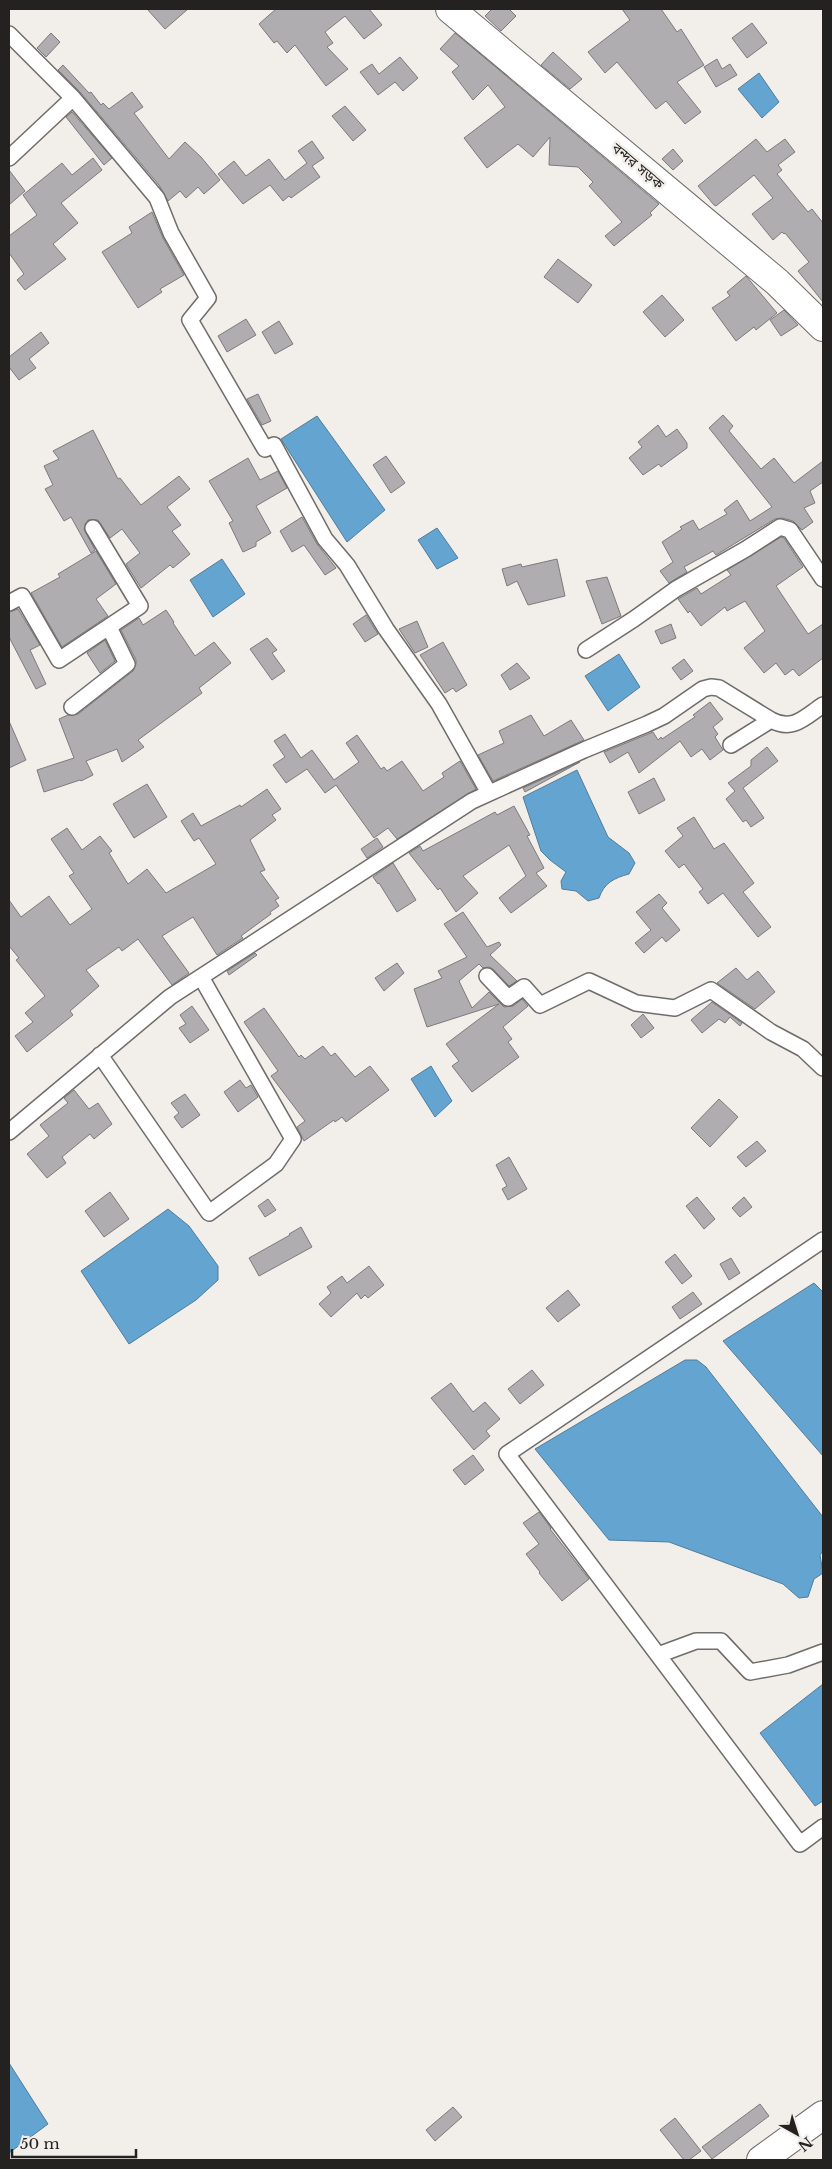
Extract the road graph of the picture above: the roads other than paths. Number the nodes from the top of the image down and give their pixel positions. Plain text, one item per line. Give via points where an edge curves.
1 (450, 9) edge
2 (9, 34) edge
3 (72, 98) junction
4 (9, 158) edge
5 (823, 327) edge
6 (93, 528) dead end
7 (823, 579) edge
8 (9, 603) edge
9 (109, 627) junction
10 (586, 650) dead end
11 (823, 705) edge
12 (72, 707) dead end
13 (771, 720) junction
14 (731, 745) dead end
15 (489, 793) junction
16 (488, 976) dead end
17 (201, 977) junction
18 (100, 1055) junction
19 (823, 1068) edge
20 (9, 1132) edge
21 (823, 1240) edge
22 (823, 1652) edge
23 (658, 1655) junction
24 (823, 1827) edge
25 (823, 2115) edge
26 (762, 2160) edge

1 - 5 highway, বন্দর সড়ক via 777,282
2 - 3 street
3 - 4 street
3 - 15 street via 157,198 171,233 208,298 190,320 265,449 274,445 325,539 347,565 386,629 439,704
6 - 9 street via 140,606
7 - 10 street via 790,530 780,527 676,588
8 - 9 street via 22,596 59,660
9 - 12 street via 127,664
11 - 13 street via 794,724 780,725
13 - 14 street
13 - 15 street via 719,688 711,687 664,716
15 - 17 street
16 - 19 street via 508,998 524,987 540,1005 589,981 636,1003 675,1008 711,990 803,1050
17 - 18 street via 170,997
17 - 18 street via 293,1139 276,1164 209,1213
18 - 20 street
21 - 23 street via 507,1454
22 - 23 street via 788,1665 750,1672 720,1641 696,1641
23 - 24 street via 800,1844
25 - 26 highway

